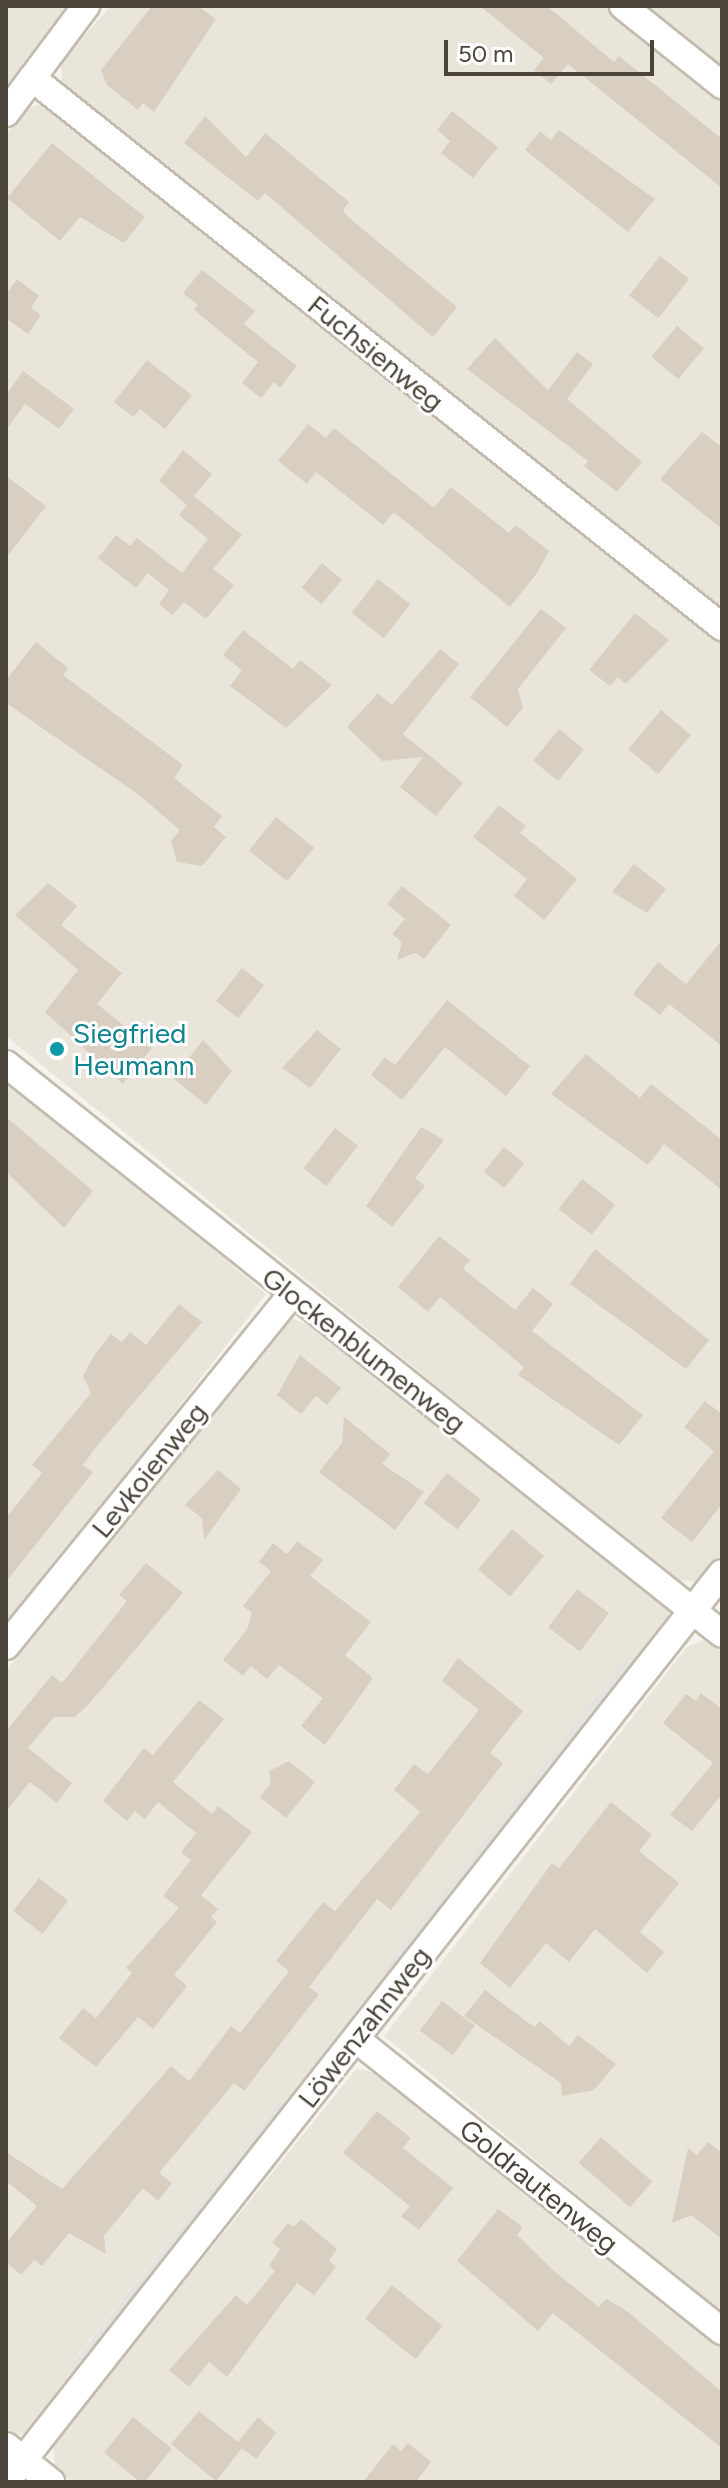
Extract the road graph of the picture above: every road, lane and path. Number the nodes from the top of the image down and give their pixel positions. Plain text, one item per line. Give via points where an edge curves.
1 (86, 6) edge
2 (623, 6) edge
3 (32, 78) junction
4 (722, 85) edge
5 (6, 113) edge
6 (722, 627) edge
7 (6, 1064) edge
8 (292, 1294) junction
9 (722, 1573) edge
10 (693, 1611) junction
11 (722, 1634) edge
12 (6, 1646) edge
13 (356, 2039) junction
14 (722, 2331) edge
15 (15, 2454) edge
16 (6, 2482) edge
17 (51, 2482) edge

1 - 3 street
2 - 4 street
3 - 5 street
3 - 6 street, Fuchsienweg
7 - 8 street, Glockenblumenweg
8 - 10 street, Glockenblumenweg
8 - 12 street, Levkoienweg
9 - 10 street, Löwenzahnweg
10 - 11 street, Glockenblumenweg
10 - 13 street, Löwenzahnweg
13 - 14 street, Goldrautenweg
13 - 15 street, Löwenzahnweg
15 - 16 street, Löwenzahnweg
15 - 17 street

